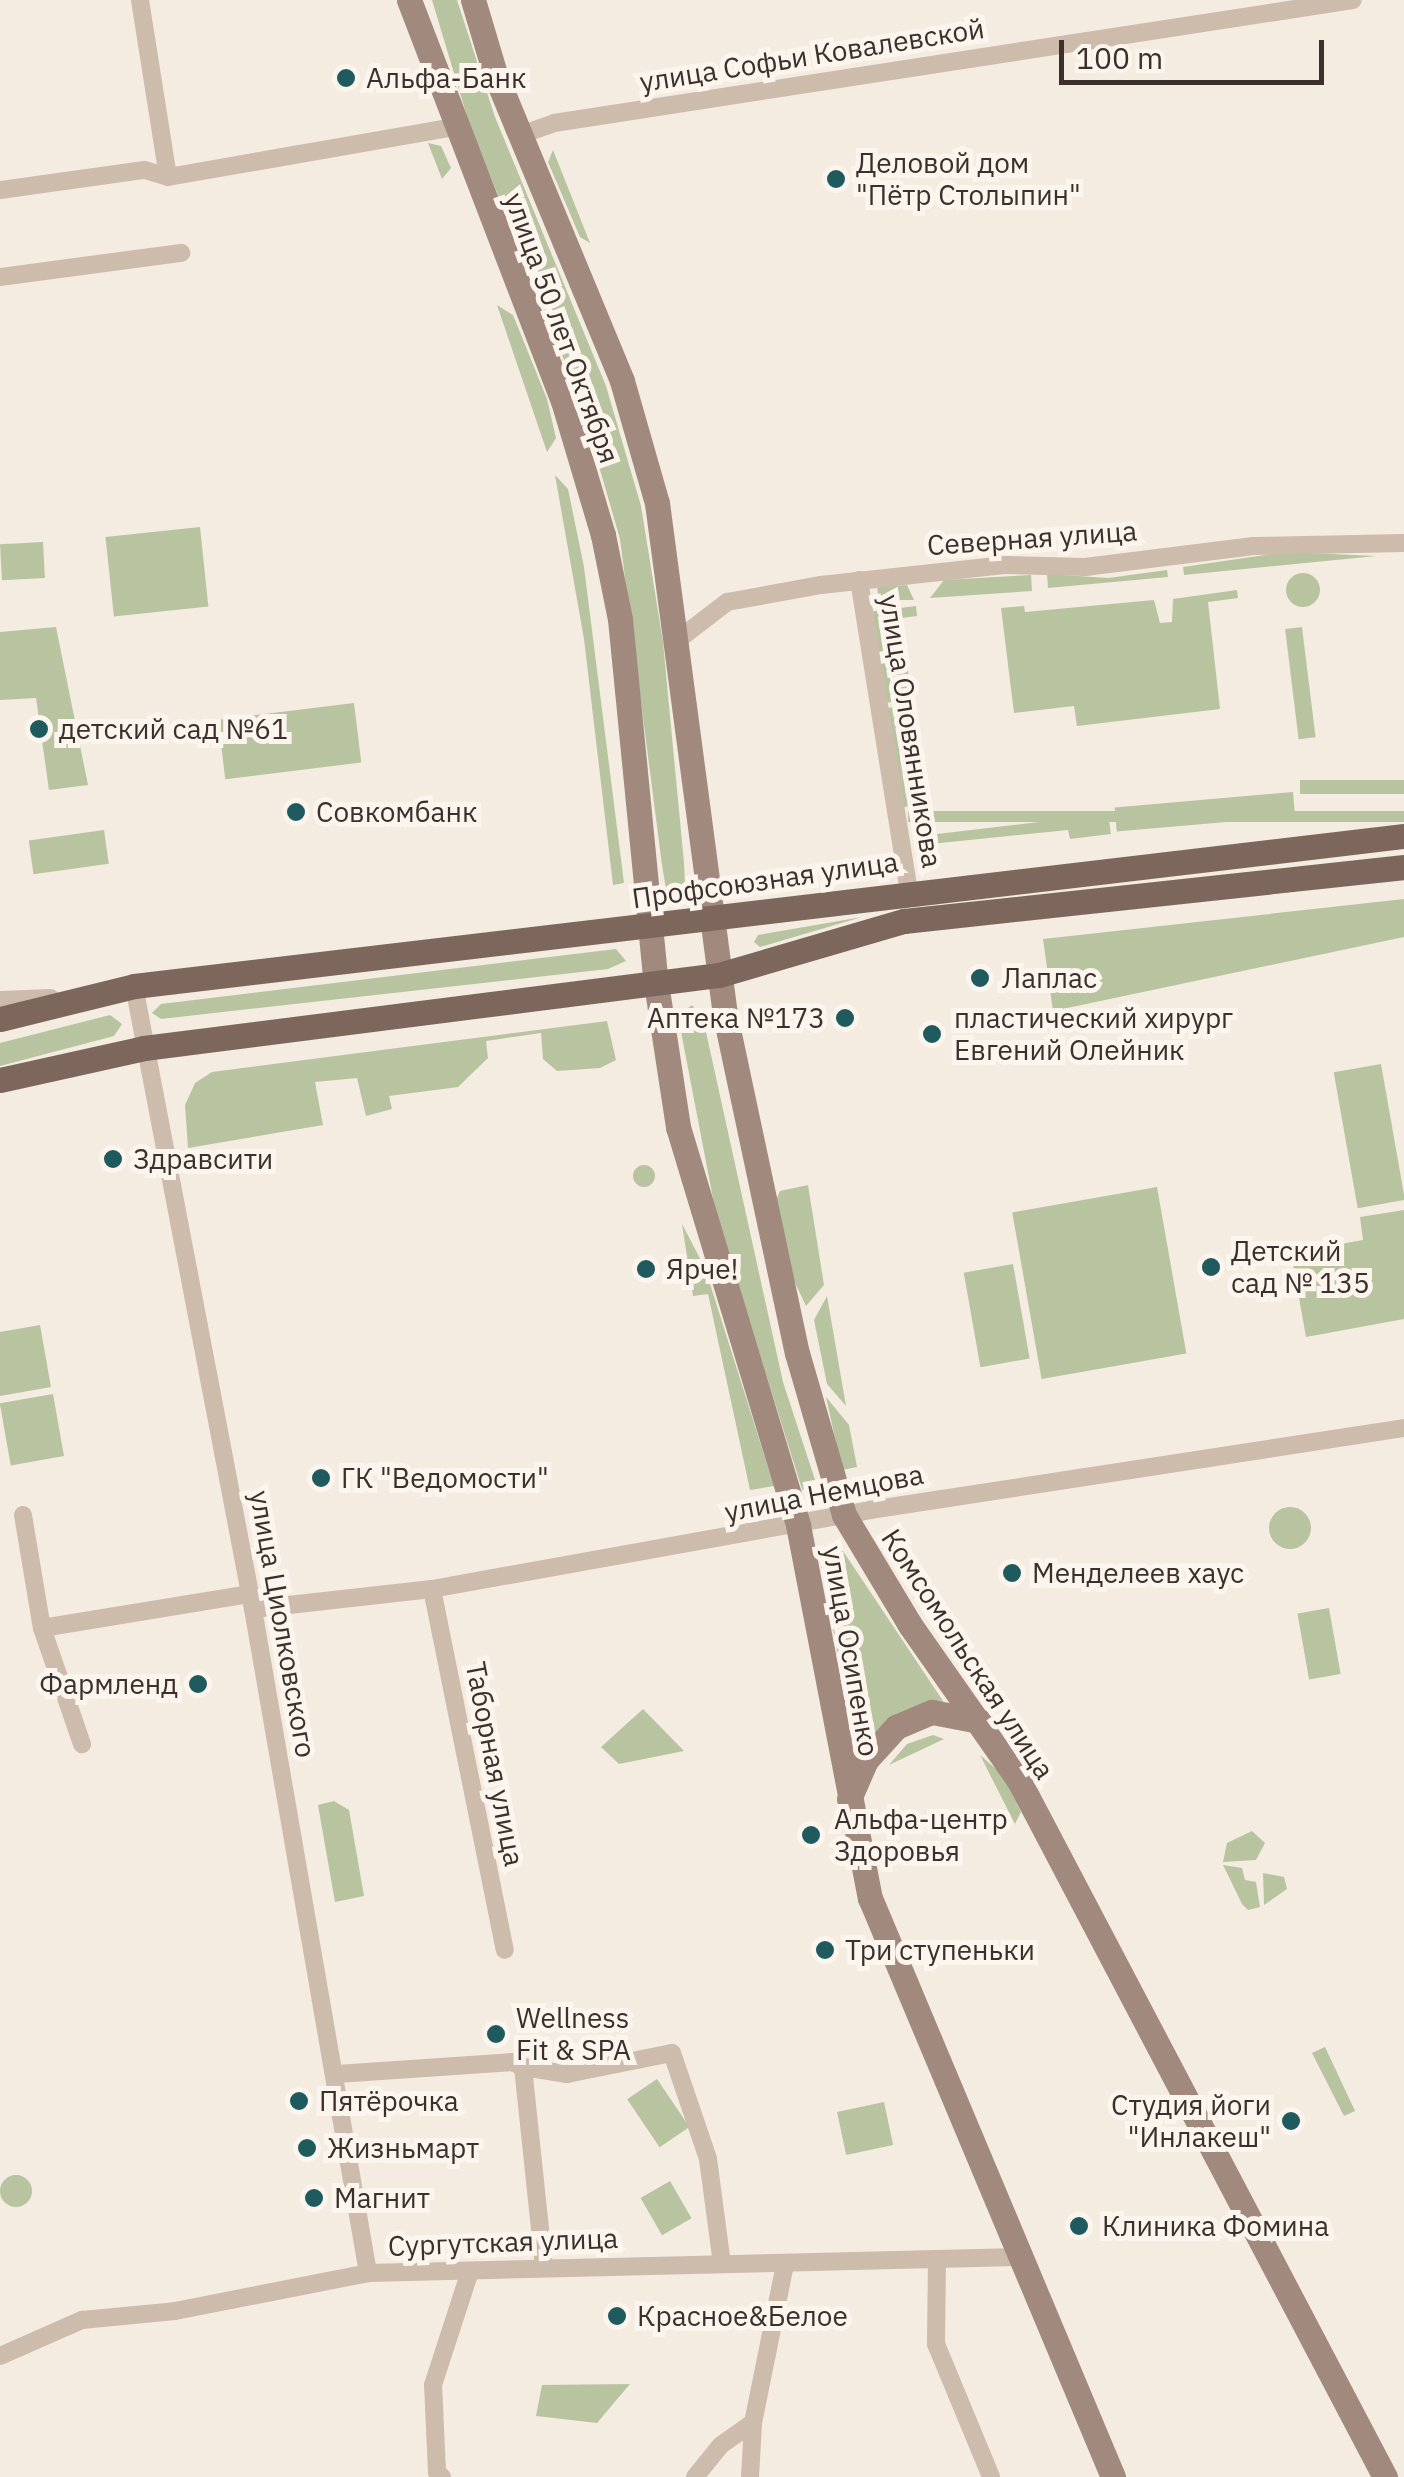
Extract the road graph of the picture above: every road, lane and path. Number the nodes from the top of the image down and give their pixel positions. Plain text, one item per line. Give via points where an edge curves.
1 (140, 0) edge
2 (409, 0) edge
3 (473, 0) edge
4 (1353, 0) edge
5 (454, 126) junction
6 (520, 135) junction
7 (168, 177) junction
8 (0, 190) edge
9 (182, 253) dead end
10 (0, 277) edge
11 (1404, 543) edge
12 (859, 580) junction
13 (679, 639) junction
14 (1404, 836) edge
15 (1404, 867) edge
16 (908, 891) junction
17 (710, 918) junction
18 (651, 926) junction
19 (718, 975) junction
20 (656, 983) junction
21 (134, 986) junction
22 (64, 1000) junction
23 (0, 1002) edge
24 (0, 1019) edge
25 (144, 1048) junction
26 (0, 1080) edge
27 (1404, 1428) edge
28 (22, 1515) dead end
29 (844, 1515) junction
30 (798, 1525) junction
31 (432, 1589) junction
32 (252, 1601) junction
33 (42, 1628) junction
34 (979, 1721) junction
35 (82, 1744) dead end
36 (848, 1801) junction
37 (505, 1950) dead end
38 (523, 2067) junction
39 (336, 2074) junction
40 (1020, 2256) junction
41 (938, 2260) junction
42 (722, 2264) junction
43 (785, 2265) junction
44 (544, 2268) junction
45 (470, 2271) junction
46 (368, 2274) junction
47 (0, 2356) edge
48 (753, 2423) junction
49 (442, 2477) edge
50 (695, 2477) edge
51 (750, 2477) edge
52 (990, 2477) edge
53 (1113, 2477) edge
54 (1385, 2477) edge

1 - 7 street
2 - 5 main road, улица 50 лет Октября
3 - 6 main road, улица 50 лет Октября
4 - 6 street, улица Софьи Ковалевской via 554,123
5 - 7 street
5 - 18 main road, улица 50 лет Октября via 563,401 603,534 620,619
6 - 13 main road, улица 50 лет Октября via 622,382 657,503
7 - 8 street via 144,170
9 - 10 street
11 - 12 street, Северная улица via 1254,546 1084,566 1006,565
12 - 13 street, Северная улица via 727,602
12 - 16 street, улица Оловянникова
13 - 17 main road, улица 50 лет Октября
14 - 16 main road, Профсоюзная улица
15 - 19 main road via 904,921
16 - 17 main road, Профсоюзная улица
17 - 18 main road, Профсоюзная улица
17 - 19 main road, улица 50 лет Октября
18 - 20 main road, улица 50 лет Октября
18 - 21 main road, Профсоюзная улица
19 - 20 main road
19 - 29 main road, Комсомольская улица via 797,1353
20 - 25 main road
20 - 30 main road, улица Осипенко via 678,1127
21 - 22 main road, Профсоюзная улица
21 - 25 street, улица Циолковского
22 - 23 street
22 - 24 main road, Профсоюзная улица
25 - 26 main road
25 - 32 street, улица Циолковского
27 - 29 street, улица Немцова
28 - 33 street
29 - 30 street, улица Немцова
29 - 34 main road, Комсомольская улица via 874,1572
30 - 31 street, улица Немцова
30 - 36 main road, улица Осипенко
31 - 32 street, улица Немцова
31 - 37 street, Таборная улица
32 - 33 street, улица Немцова
32 - 39 street, улица Циолковского
33 - 35 street
34 - 36 main road via 932,1712 896,1727 866,1760
34 - 54 main road, Комсомольская улица via 1018,1779
36 - 40 main road, улица Осипенко via 870,1898
38 - 39 street via 512,2062
38 - 42 street via 567,2074 672,2053 708,2159
38 - 44 street
39 - 46 street, улица Циолковского
40 - 41 street, Сургутская улица
40 - 53 main road, улица Осипенко
41 - 43 street, Сургутская улица
41 - 52 street via 936,2344
42 - 43 street, Сургутская улица
42 - 44 street, Сургутская улица
43 - 48 street
44 - 45 street, Сургутская улица
45 - 46 street, Сургутская улица
45 - 49 street via 432,2385 436,2472
46 - 47 street, Сургутская улица via 174,2311 82,2320
48 - 50 street via 721,2445
48 - 51 street

